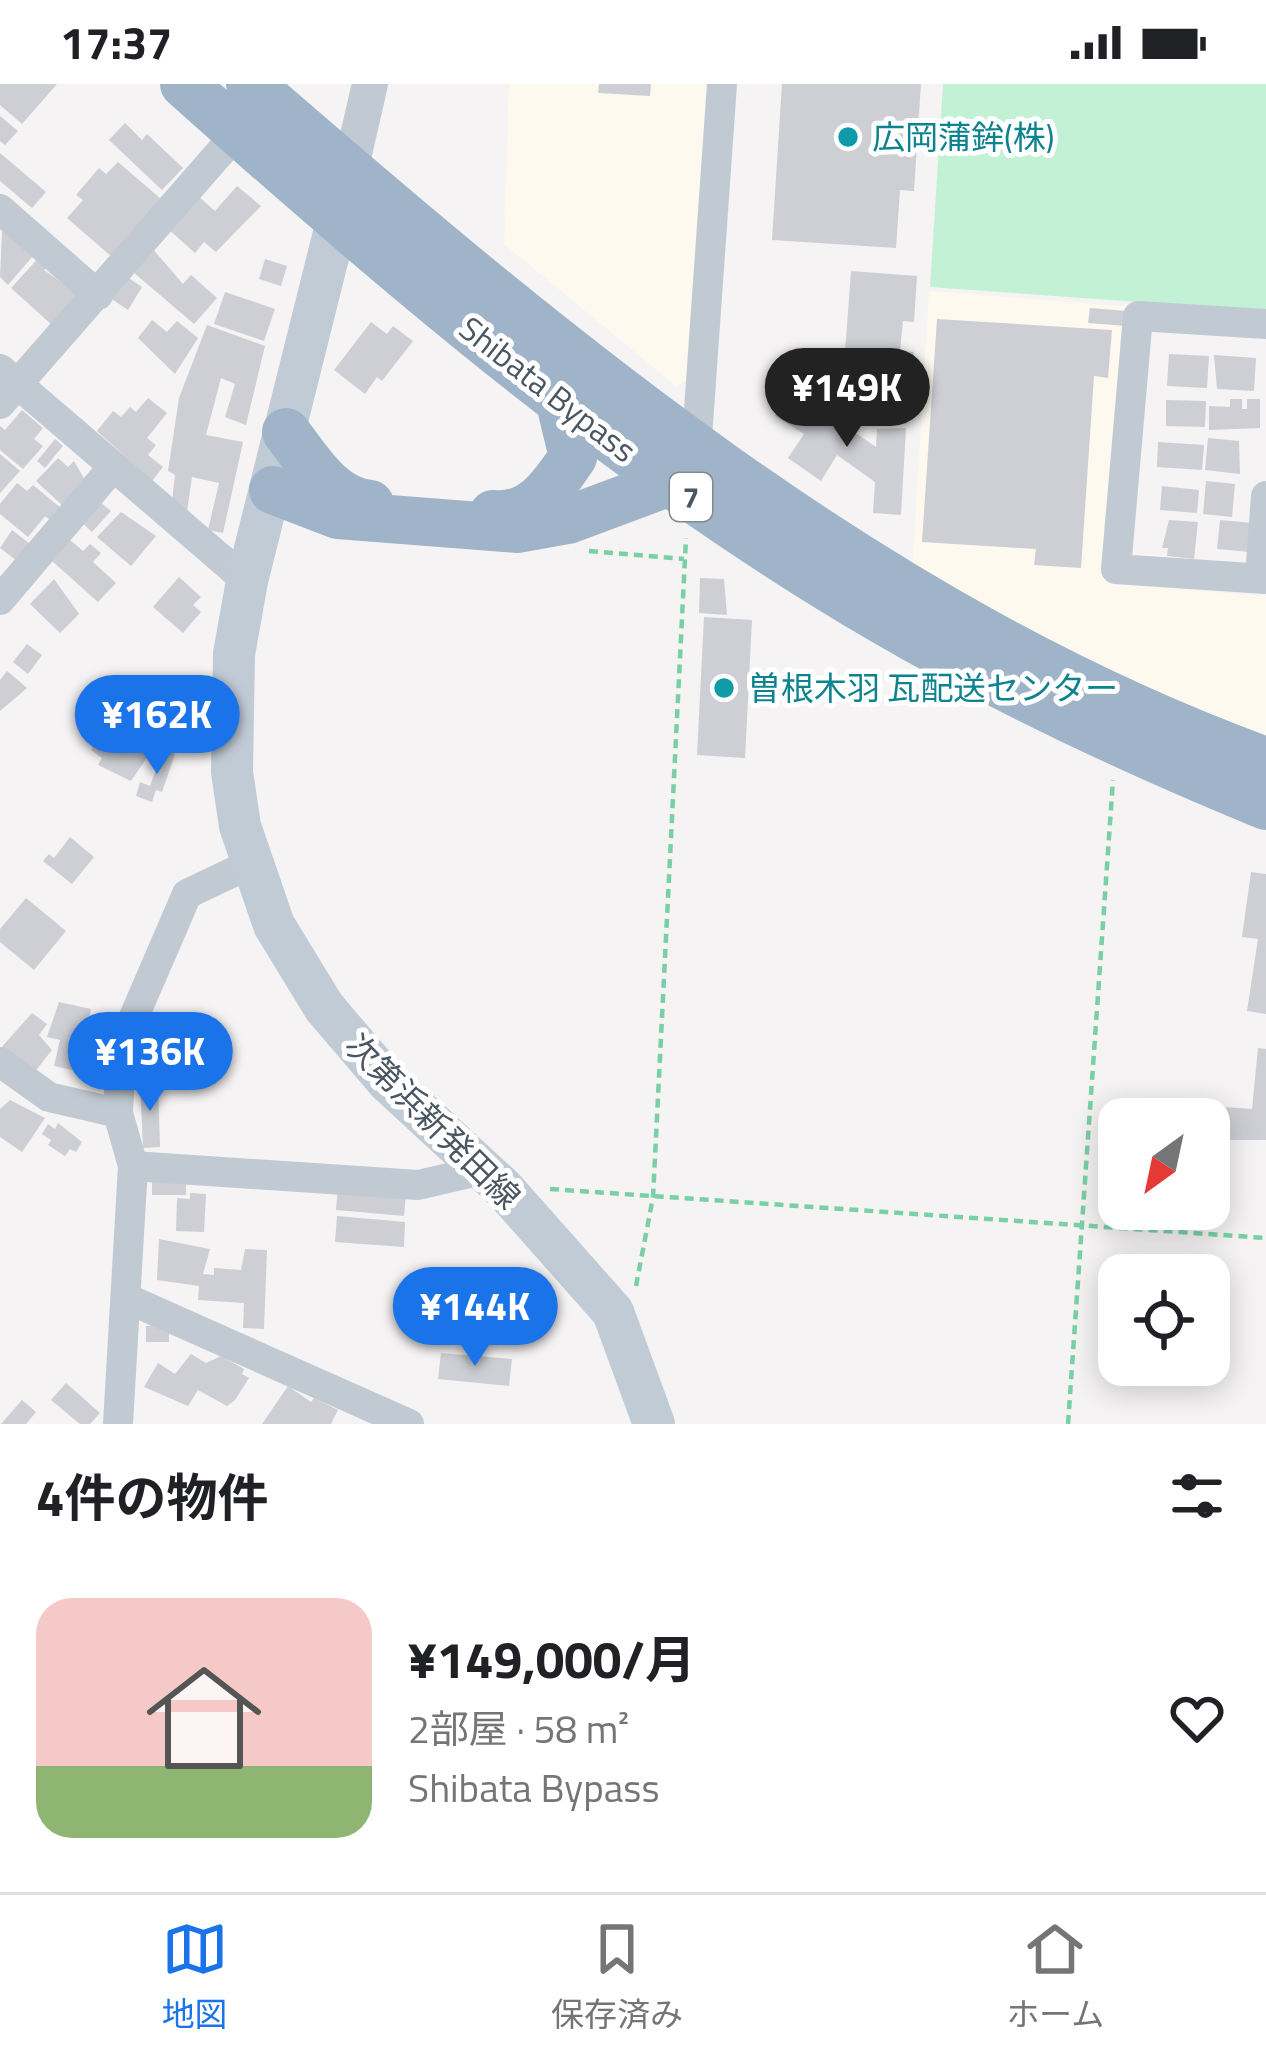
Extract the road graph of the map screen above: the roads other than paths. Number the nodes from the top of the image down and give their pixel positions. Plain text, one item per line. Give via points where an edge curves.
1 (184, 84) edge
2 (250, 84) edge
3 (370, 84) edge
4 (722, 84) edge
5 (238, 132) junction
6 (350, 171) junction
7 (0, 209) edge
8 (336, 221) junction
9 (98, 295) junction
10 (1266, 324) edge
11 (6, 386) edge
12 (560, 403) junction
13 (286, 432) junction
14 (113, 467) junction
15 (685, 476) junction
16 (273, 490) junction
17 (1266, 496) edge
18 (1263, 578) edge
19 (247, 580) junction
20 (0, 600) edge
21 (1266, 761) edge
22 (1266, 806) edge
23 (250, 864) junction
24 (0, 1061) edge
25 (118, 1113) junction
26 (133, 1166) junction
27 (493, 1179) junction
28 (128, 1299) junction
29 (118, 1424) edge
30 (409, 1424) edge
31 (654, 1424) edge

1 - 5 highway, Shibata Bypass / 7
2 - 6 highway, Shibata Bypass / 7
3 - 6 street
4 - 15 street
5 - 8 highway, Shibata Bypass / 7
5 - 9 street
6 - 8 main road, 次第浜新発田線
6 - 15 highway, Shibata Bypass / 7
7 - 9 street
8 - 12 highway, Shibata Bypass / 7
8 - 13 main road, 次第浜新発田線
9 - 11 street
10 - 18 street via 1138,316 1115,569
11 - 14 street
12 - 13 highway via 573,457 544,499 506,515 353,502 326,484
12 - 15 highway, Shibata Bypass / 7
13 - 16 main road, 次第浜新発田線
14 - 19 street
14 - 20 street
15 - 16 highway via 568,520 518,529 338,515
15 - 21 highway, Shibata Bypass / 7 via 1165,725
15 - 22 highway, Shibata Bypass / 7 via 881,620 1116,744
16 - 19 main road, 次第浜新発田線
17 - 18 street
19 - 23 main road, 次第浜新発田線 via 231,707 232,772
23 - 25 street via 187,894 121,1047
23 - 27 main road, 次第浜新発田線 via 297,967 353,1045
24 - 25 street via 49,1097
25 - 26 street
26 - 27 street via 418,1185
26 - 28 street
27 - 31 main road, 次第浜新発田線 via 613,1312
28 - 29 street
28 - 30 street

